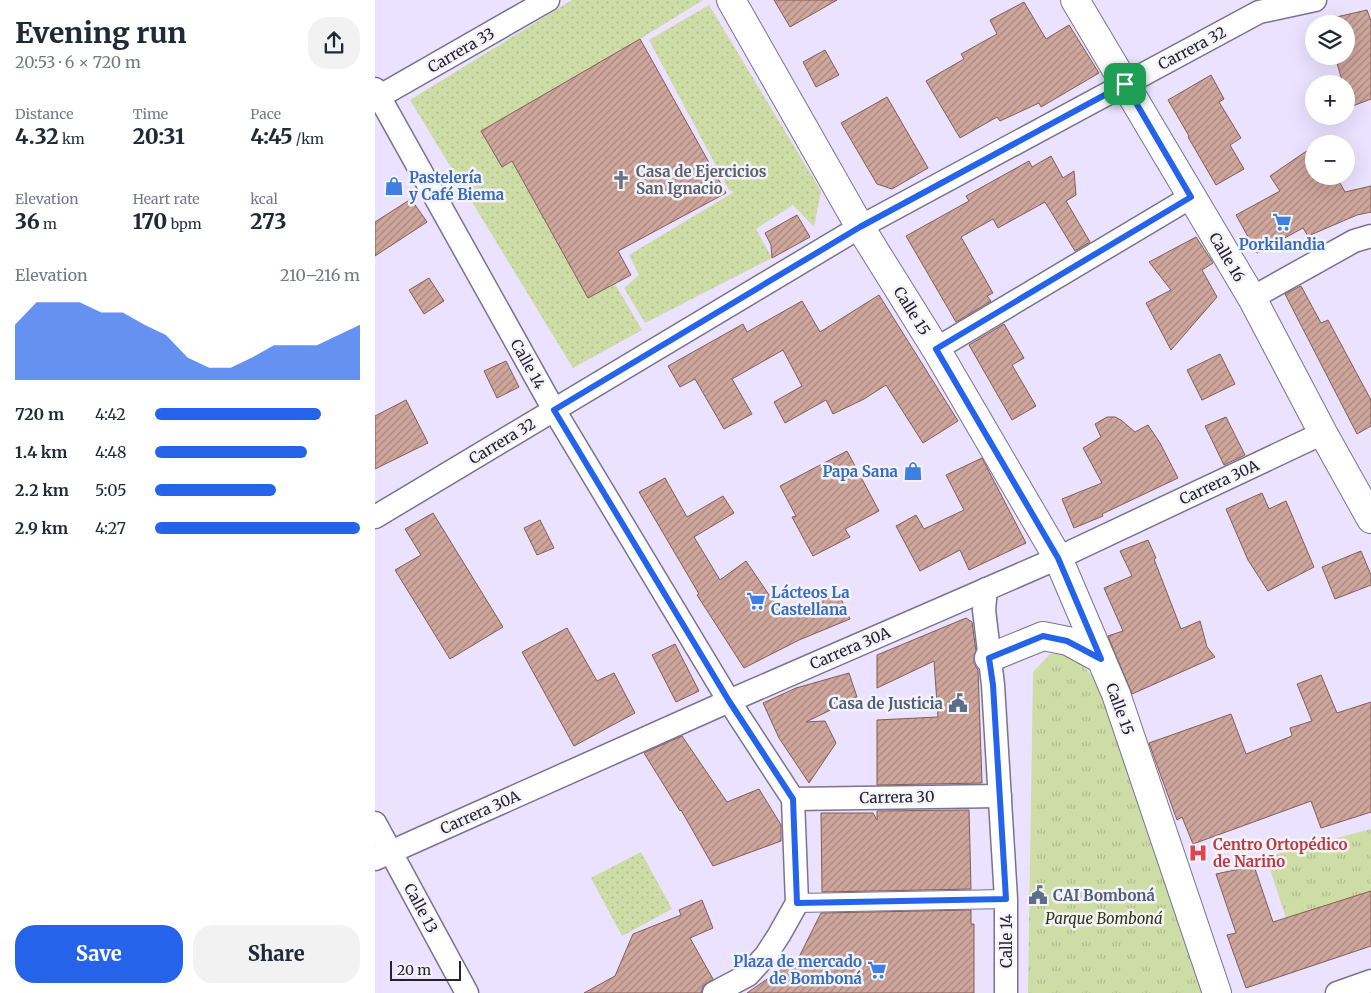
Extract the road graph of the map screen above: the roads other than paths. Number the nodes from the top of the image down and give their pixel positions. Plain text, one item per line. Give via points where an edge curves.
1 (547, 0) edge
2 (731, 0) edge
3 (1075, 0) edge
4 (1315, 0) edge
5 (1125, 84) junction
6 (377, 95) edge
7 (1191, 197) junction
8 (860, 227) junction
9 (1371, 236) edge
10 (1252, 298) junction
11 (936, 349) junction
12 (554, 410) junction
13 (1323, 433) junction
14 (375, 517) edge
15 (1371, 519) edge
16 (1058, 558) junction
17 (986, 589) junction
18 (989, 658) junction
19 (1101, 659) junction
20 (729, 701) junction
21 (1000, 796) junction
22 (793, 799) junction
23 (375, 823) edge
24 (383, 856) edge
25 (1006, 899) junction
26 (797, 903) junction
27 (1371, 981) edge
28 (467, 993) edge
29 (714, 993) edge
30 (1007, 993) edge
31 (1217, 993) edge
32 (1337, 993) edge

1 - 6 street, Carrera 33
2 - 8 street, Calle 15
3 - 5 street, Calle 16
4 - 5 street, Carrera 32 via 1259,12
5 - 7 street, Calle 16
5 - 8 street, Carrera 32
6 - 12 street, Calle 14
7 - 10 street, Calle 16
7 - 11 street
8 - 11 street, Calle 15
8 - 12 street, Carrera 32
9 - 10 street via 1354,241
10 - 13 street, Calle 16
11 - 16 street, Calle 15
12 - 14 street, Carrera 32
12 - 20 street, Calle 14
13 - 15 street, Calle 16
13 - 16 street, Carrera 30A
16 - 17 street, Carrera 30A
16 - 19 street, Calle 15
17 - 18 street, Calle 14 via 984,610
17 - 20 street, Carrera 30A
18 - 19 street via 1043,636 1067,641
18 - 21 street, Calle 14
19 - 31 street, Calle 15
20 - 22 street, Calle 14
20 - 24 street, Carrera 30A
21 - 22 street, Carrera 30
21 - 25 street, Calle 14
22 - 26 street
23 - 24 street, Calle 13
24 - 28 street, Calle 13
25 - 26 street
25 - 30 street, Calle 14
26 - 29 street via 766,955 747,975
27 - 32 street

